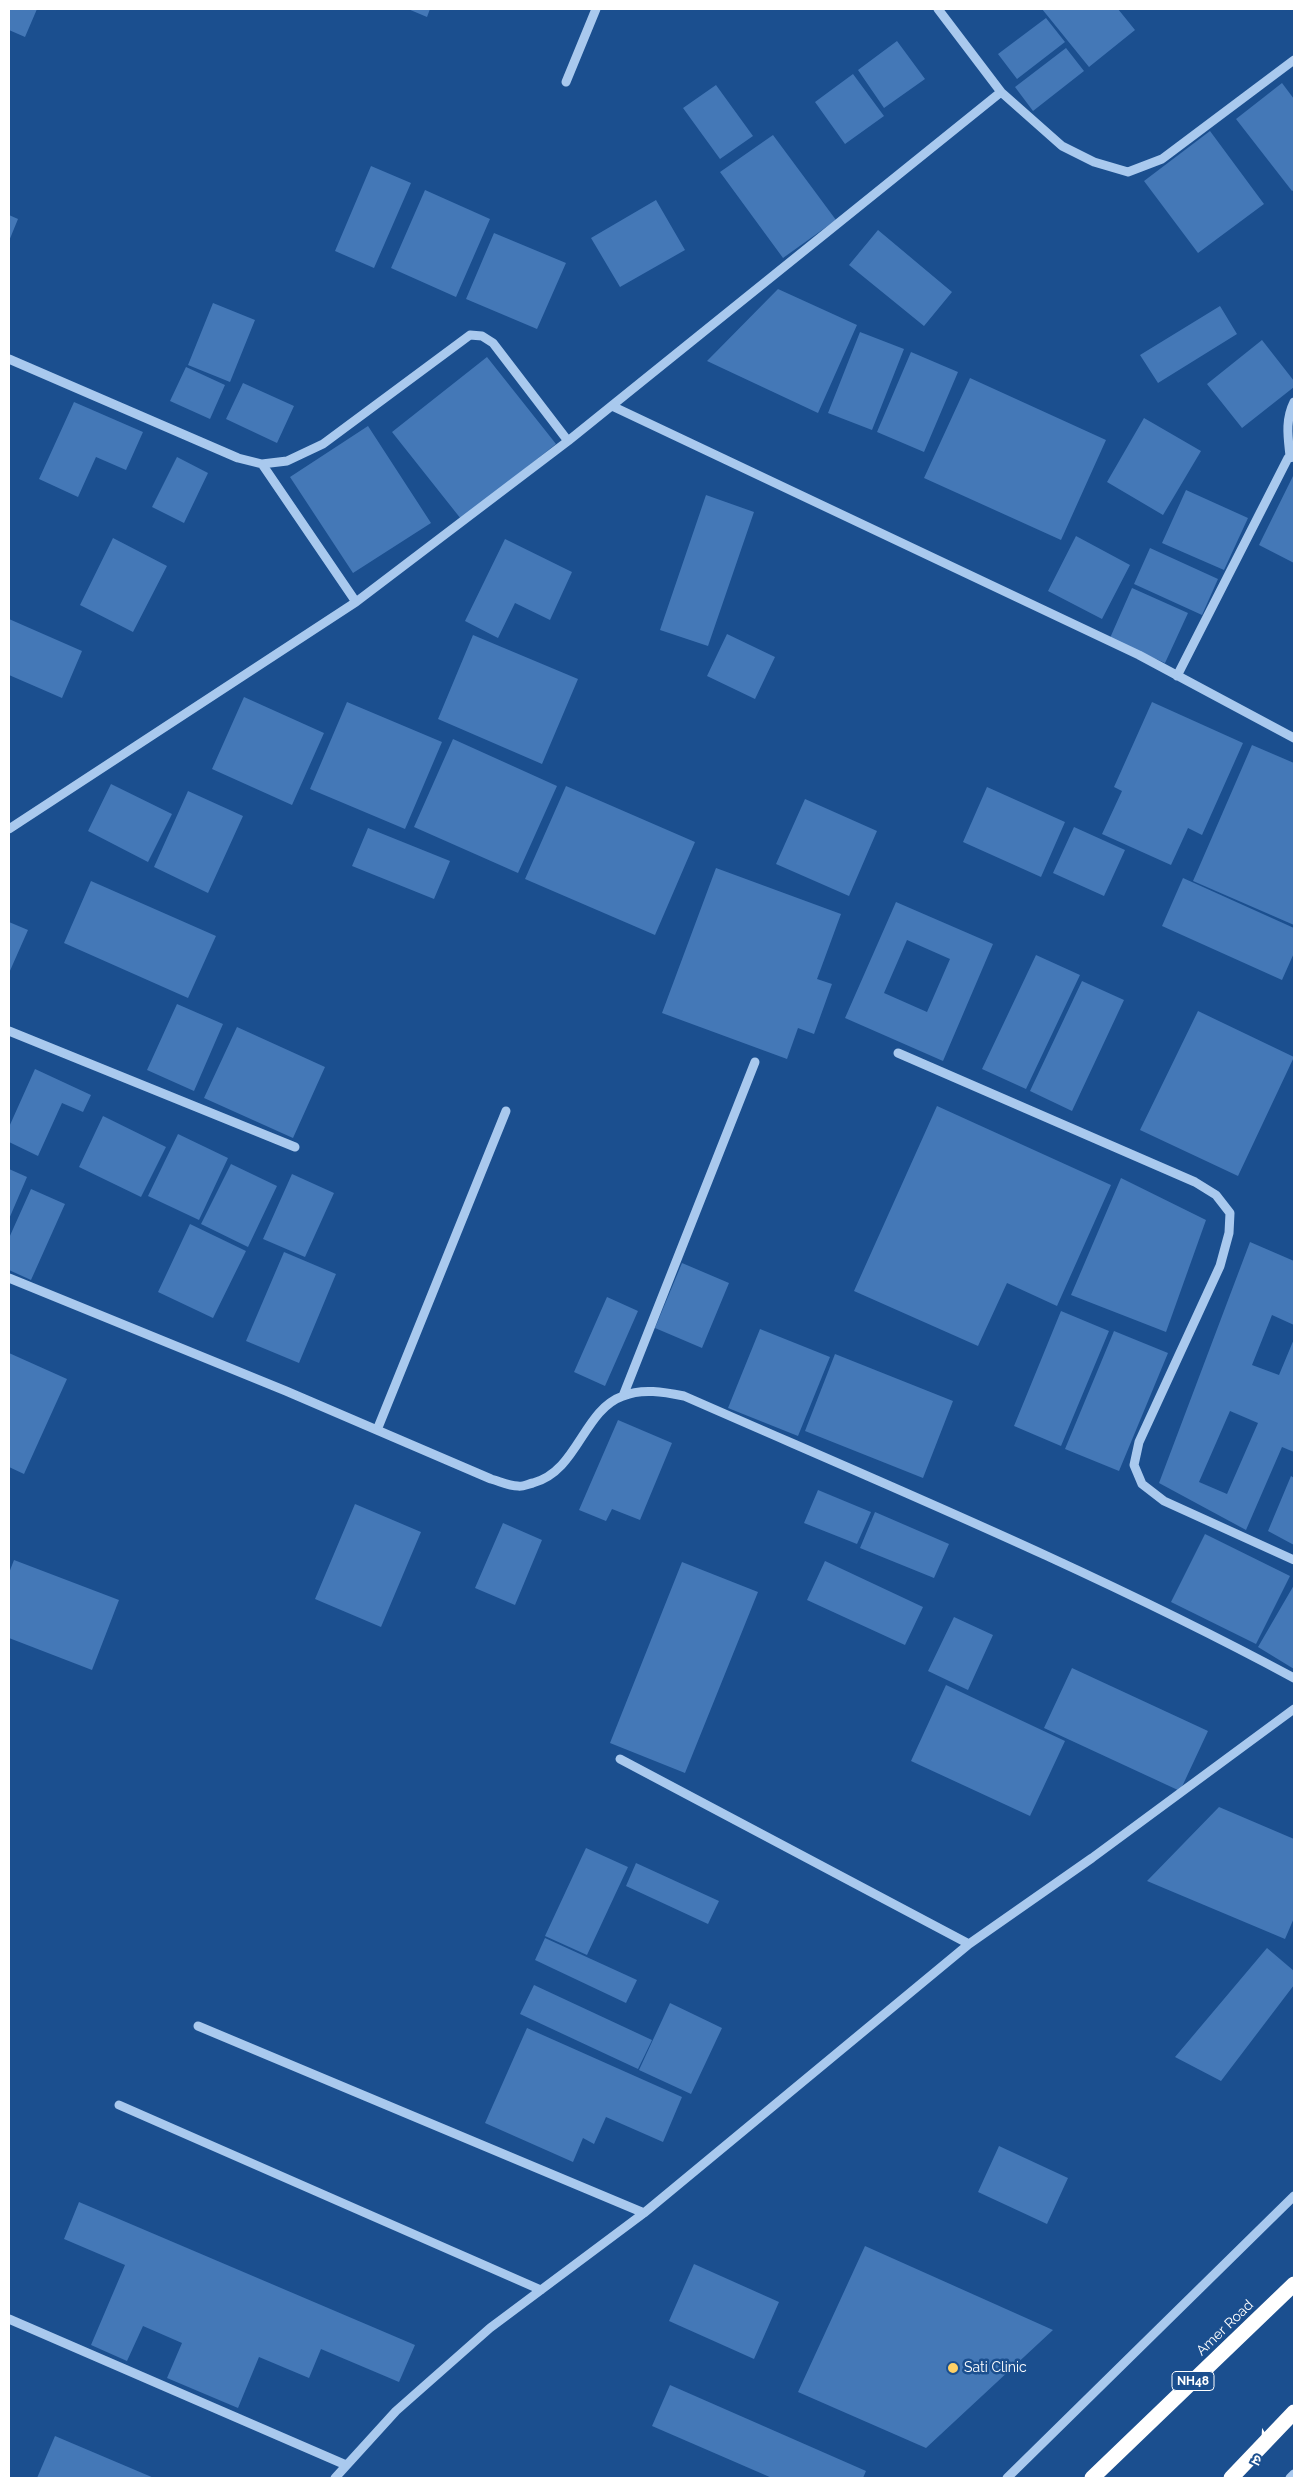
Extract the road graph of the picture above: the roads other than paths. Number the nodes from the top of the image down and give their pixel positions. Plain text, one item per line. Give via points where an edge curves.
1 (596, 9) edge
2 (938, 9) edge
3 (1294, 60) edge
4 (566, 82) dead end
5 (1001, 92) junction
6 (9, 359) edge
7 (1294, 402) edge
8 (612, 406) junction
9 (568, 441) junction
10 (1292, 457) edge
11 (262, 464) junction
12 (356, 602) junction
13 (1177, 676) junction
14 (1294, 738) edge
15 (9, 829) edge
16 (9, 1031) edge
17 (898, 1053) dead end
18 (754, 1062) dead end
19 (506, 1111) dead end
20 (295, 1147) dead end
21 (9, 1278) edge
22 (623, 1396) junction
23 (377, 1430) junction
24 (1294, 1560) edge
25 (1294, 1678) edge
26 (1294, 1709) edge
27 (620, 1759) dead end
28 (969, 1944) junction
29 (198, 2026) dead end
30 (119, 2105) dead end
31 (1294, 2196) edge
32 (644, 2213) junction
33 (1294, 2284) edge
34 (541, 2290) junction
35 (9, 2319) edge
36 (1294, 2412) edge
37 (346, 2465) junction
38 (1294, 2474) edge
39 (335, 2478) edge
40 (1007, 2478) edge
41 (1092, 2478) edge
42 (1230, 2478) edge
43 (1290, 2478) edge

1 - 4 street
2 - 5 street
3 - 5 street via 1162,159 1128,172 1094,162 1062,146
5 - 8 street
6 - 11 street via 238,458
7 - 10 street via 1288,414 1287,432
8 - 9 street
8 - 13 street via 965,571
9 - 11 street via 493,343 482,336 470,335 323,444 287,461
9 - 12 street
10 - 13 street
11 - 12 street
12 - 15 street
13 - 14 street
16 - 20 street
17 - 24 street via 1195,1182 1216,1195 1230,1213 1229,1233 1220,1266 1139,1442 1134,1465 1142,1484 1164,1501
18 - 22 street
19 - 23 street
21 - 23 street
22 - 23 street via 607,1406 569,1458 538,1481 518,1486 491,1479
22 - 25 street via 658,1391 684,1396 978,1524 1199,1627
26 - 28 street
27 - 28 street
28 - 32 street
29 - 32 street
30 - 34 street
31 - 40 street
32 - 34 street
33 - 41 highway, Amer Road / NH48
34 - 37 street via 490,2328 431,2379
35 - 37 street
36 - 42 highway
37 - 39 street
38 - 43 street

